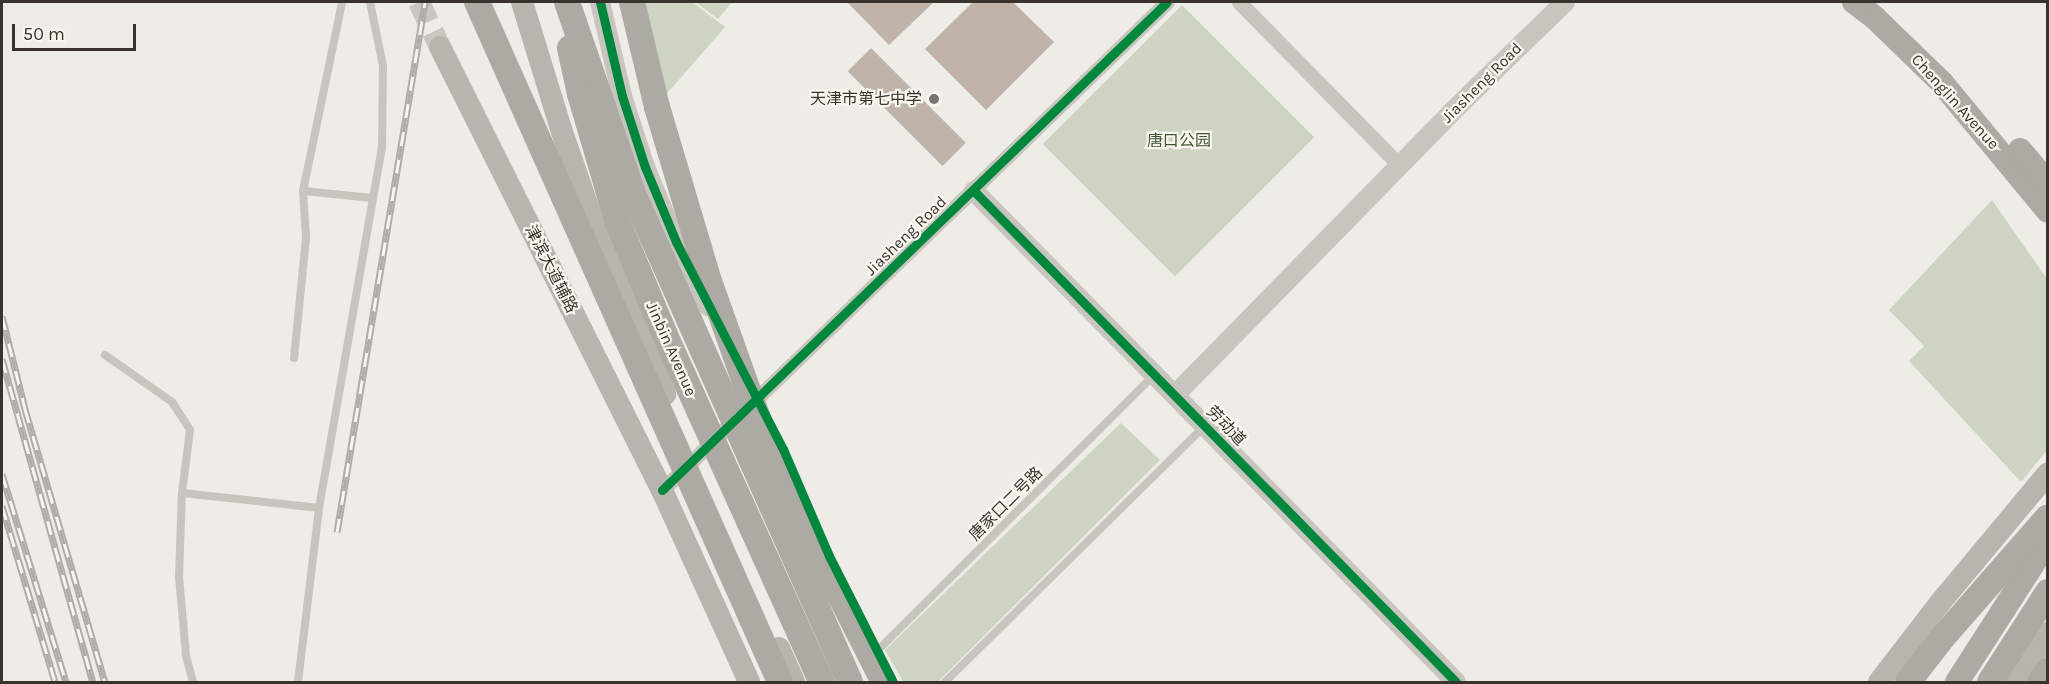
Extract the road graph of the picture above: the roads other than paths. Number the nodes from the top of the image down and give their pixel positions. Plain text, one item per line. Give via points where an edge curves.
1 (342, 2) edge
2 (370, 2) edge
3 (459, 2) edge
4 (477, 2) edge
5 (522, 2) edge
6 (561, 2) edge
7 (567, 2) edge
8 (600, 2) edge
9 (632, 2) edge
10 (1167, 2) edge
11 (1239, 2) edge
12 (1565, 2) edge
13 (1854, 2) edge
14 (1866, 2) edge
15 (440, 47) tunnel mouth
16 (1400, 166) junction
17 (2048, 183) edge
18 (303, 191) junction
19 (974, 191) junction
20 (373, 198) junction
21 (2048, 211) edge
22 (584, 223) junction
23 (105, 355) dead end
24 (294, 358) dead end
25 (1154, 375) junction
26 (1175, 395) junction
27 (757, 400) junction
28 (1205, 426) junction
29 (693, 461) junction
30 (2048, 473) edge
31 (662, 490) junction
32 (182, 493) junction
33 (319, 508) junction
34 (2048, 517) edge
35 (2048, 541) edge
36 (2048, 592) edge
37 (2048, 633) edge
38 (877, 651) junction
39 (2048, 671) edge
40 (193, 682) edge
41 (298, 682) edge
42 (749, 682) edge
43 (780, 682) edge
44 (794, 682) edge
45 (822, 682) edge
46 (850, 682) edge
47 (884, 682) edge
48 (893, 682) edge
49 (945, 682) edge
50 (1456, 682) edge
51 (1879, 682) edge
52 (1908, 682) edge
53 (1957, 682) edge
54 (1990, 682) edge
55 (2017, 682) edge
56 (2040, 682) edge

1 - 18 lane
2 - 20 lane via 383,66 382,147
3 - 22 highway, bridge
4 - 22 highway, bridge
5 - 22 main road via 561,129
6 - 45 highway, Jinbin Avenue, bridge via 579,94 618,224 669,346
7 - 46 highway, bridge via 632,191
8 - 27 street via 622,96 645,167 676,242
9 - 47 highway, bridge via 657,107 710,281 757,416 788,493
10 - 19 street, Jiasheng Road
11 - 16 street
12 - 16 street, Jiasheng Road
13 - 21 main road, Chenglin Avenue via 1942,83
14 - 17 main road, Chenglin Avenue via 1945,70
15 - 31 main road, 津滨大道辅路
16 - 26 street, Jiasheng Road
18 - 20 lane
18 - 24 lane via 306,237
19 - 25 street, 劳动道
19 - 27 street, Jiasheng Road
20 - 33 lane
22 - 29 main road
22 - 43 highway, bridge
23 - 32 lane via 172,402 190,430
25 - 26 street, 劳动道
25 - 38 lane, 唐家口二号路
26 - 28 street, 劳动道
27 - 29 street, Jiasheng Road
27 - 38 street
28 - 49 lane
28 - 50 street, 劳动道
29 - 31 street, Jiasheng Road
29 - 44 main road
30 - 51 main road
31 - 42 main road, 津滨大道辅路
32 - 33 lane
32 - 40 lane via 179,577 186,655
33 - 41 lane
34 - 52 highway via 1942,637
35 - 53 main road
36 - 54 highway
37 - 55 main road
38 - 48 street
39 - 56 highway

